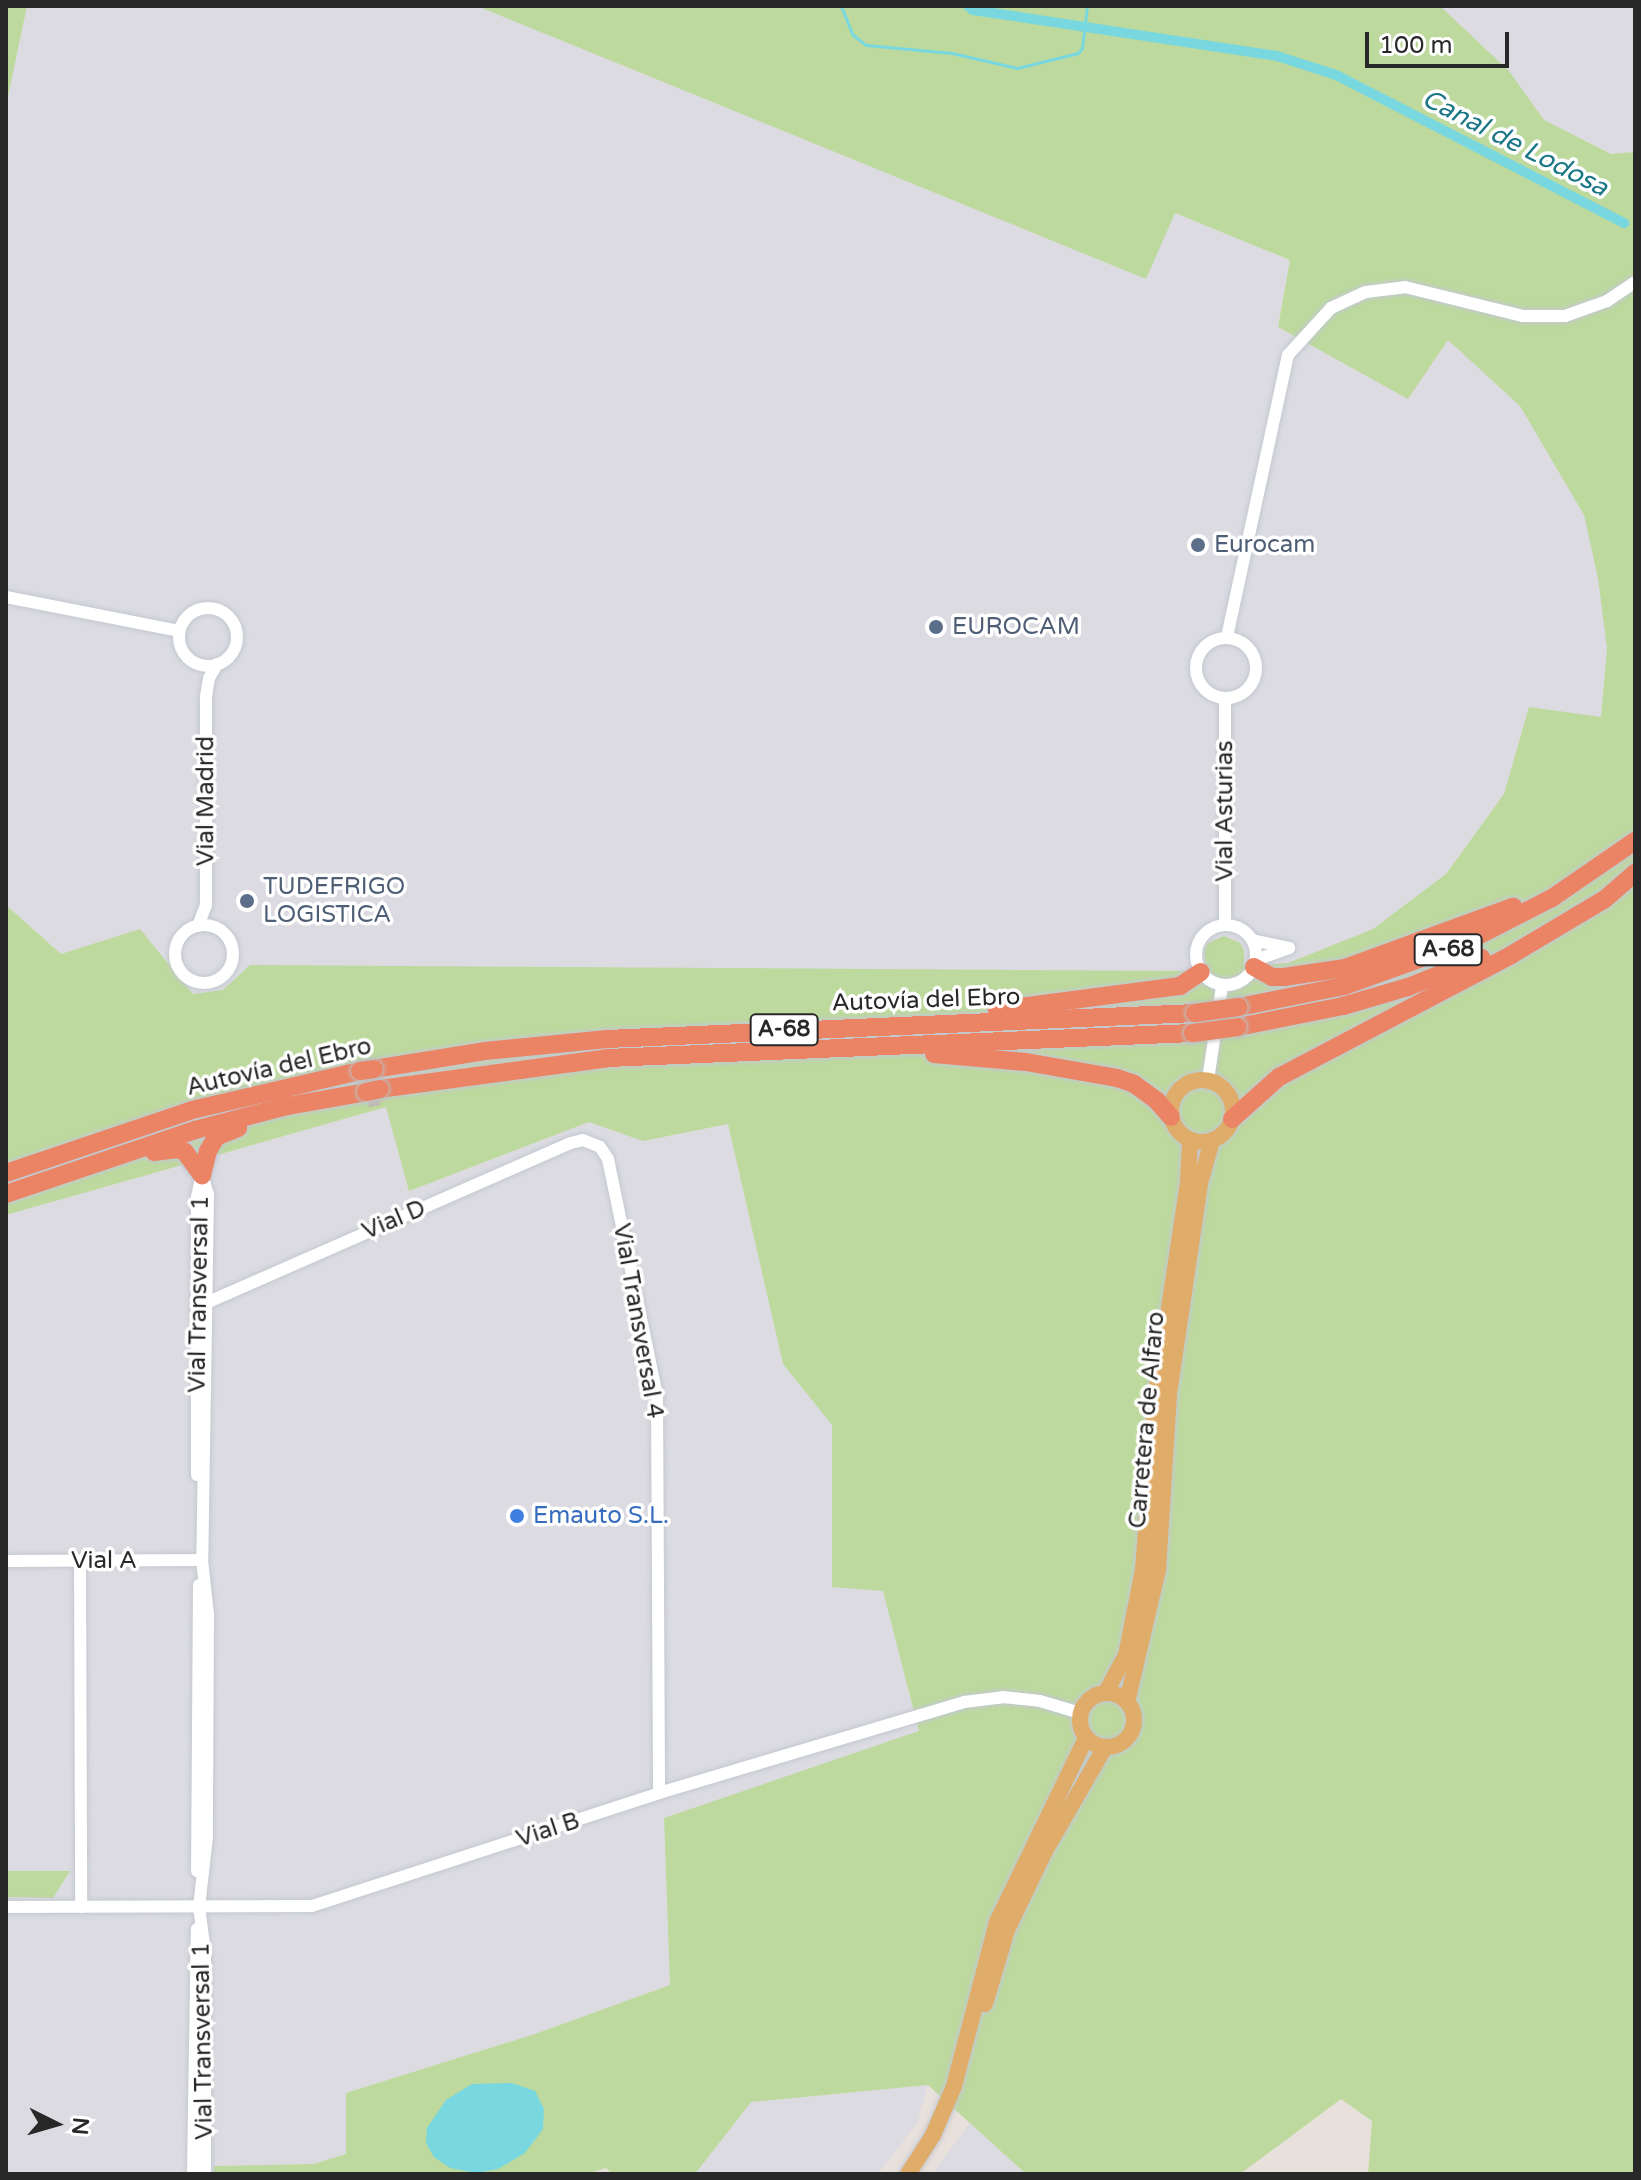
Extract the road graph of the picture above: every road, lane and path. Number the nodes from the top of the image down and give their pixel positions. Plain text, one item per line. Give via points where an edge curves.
1 (1635, 282) edge
2 (6, 597) edge
3 (179, 631) junction
4 (1227, 637) junction
5 (193, 662) junction
6 (217, 664) junction
7 (206, 697) junction
8 (1225, 698) junction
9 (1635, 840) edge
10 (1635, 872) edge
11 (206, 905) junction
12 (1225, 924) junction
13 (198, 926) junction
14 (217, 928) junction
15 (1252, 940) junction
16 (1255, 963) junction
17 (1201, 972) junction
18 (1222, 986) junction
19 (834, 1028) junction
20 (844, 1048) junction
21 (1208, 1080) junction
22 (373, 1090) junction
23 (1171, 1117) junction
24 (1232, 1119) junction
25 (1190, 1141) junction
26 (1212, 1141) junction
27 (594, 1144) joint
28 (6, 1173) edge
29 (202, 1175) junction
30 (6, 1194) edge
31 (6, 1202) edge
32 (202, 1304) junction
33 (202, 1560) junction
34 (6, 1561) edge
35 (80, 1561) junction
36 (1106, 1692) junction
37 (1127, 1702) junction
38 (1080, 1713) junction
39 (1086, 1738) junction
40 (1105, 1747) junction
41 (659, 1793) junction
42 (6, 1907) edge
43 (81, 1907) junction
44 (199, 1907) junction
45 (193, 2174) edge
46 (205, 2174) edge
47 (908, 2174) edge
48 (914, 2174) edge

1 - 4 street via 1586,310 1546,317 1523,316 1427,290 1383,288 1331,308 1288,355
2 - 3 street
3 - 5 street via 182,651
3 - 6 street via 183,621 202,608 224,612 237,640 234,653
4 - 8 street via 1205,646 1196,667 1204,689
4 - 8 street via 1248,647 1256,668 1247,690
5 - 6 street
5 - 7 street, Vial Madrid
6 - 7 street, Vial Madrid
7 - 11 street, Vial Madrid
8 - 12 street, Vial Asturias
9 - 16 highway via 1517,906 1345,968 1272,977
9 - 19 highway, Autovía del Ebro / A-68, bridge via 1552,898 1466,942 1344,986 1195,1013
10 - 20 highway, Autovía del Ebro / A-68, bridge via 1519,940 1408,987 1289,1018 1193,1033
10 - 24 highway via 1605,899 1511,955 1279,1077
11 - 13 street, Vial Madrid
11 - 14 street, Vial Madrid
12 - 15 street
12 - 17 street via 1210,929 1198,944 1195,954
13 - 14 street
13 - 14 street via 185,932 175,952 182,973 202,983 223,976 233,956 226,935
15 - 16 street
15 - 16 street via 1289,948
16 - 18 street via 1242,981
17 - 18 street
17 - 19 highway via 1180,986 1041,1007
18 - 21 street
19 - 28 highway, Autovía del Ebro / A-68 via 607,1039 367,1070 192,1110
20 - 22 highway, Autovía del Ebro / A-68 via 608,1058
20 - 23 highway via 966,1056 1117,1078 1134,1084
21 - 23 main road via 1185,1084 1177,1092
21 - 24 main road via 1227,1093
22 - 29 highway via 335,1105 229,1130 216,1137
22 - 30 highway, Autovía del Ebro / A-68 via 195,1130
23 - 25 main road
24 - 26 main road via 1220,1139
25 - 26 main road
25 - 36 main road, Carretera de Alfaro via 1156,1394 1143,1570 1126,1655
26 - 37 main road, Carretera de Alfaro via 1200,1183 1169,1394 1158,1570
27 - 32 street, Vial D via 571,1143
27 - 41 street, Vial Transversal 4 via 608,1159 657,1395
29 - 31 highway via 185,1152 166,1149
29 - 32 street, Vial Transversal 1 via 208,1195
32 - 33 street, Vial Transversal 1
33 - 35 street, Vial A
33 - 44 street, Vial Transversal 1 via 208,1614 207,1821
34 - 35 street, Vial A
35 - 43 street
36 - 37 main road
36 - 38 main road via 1090,1698
37 - 40 main road via 1134,1716 1131,1732 1120,1743
38 - 39 main road
38 - 41 street, Vial B via 1003,1697 964,1702
39 - 40 main road
39 - 47 main road via 1002,1909 954,2086 933,2135
40 - 48 main road via 1007,1930 963,2078 937,2138
41 - 44 street, Vial B via 312,1906
42 - 43 street, Vial B
43 - 44 street, Vial B
44 - 45 street, Vial Transversal 1
44 - 46 street, Vial Transversal 1 via 205,1952

